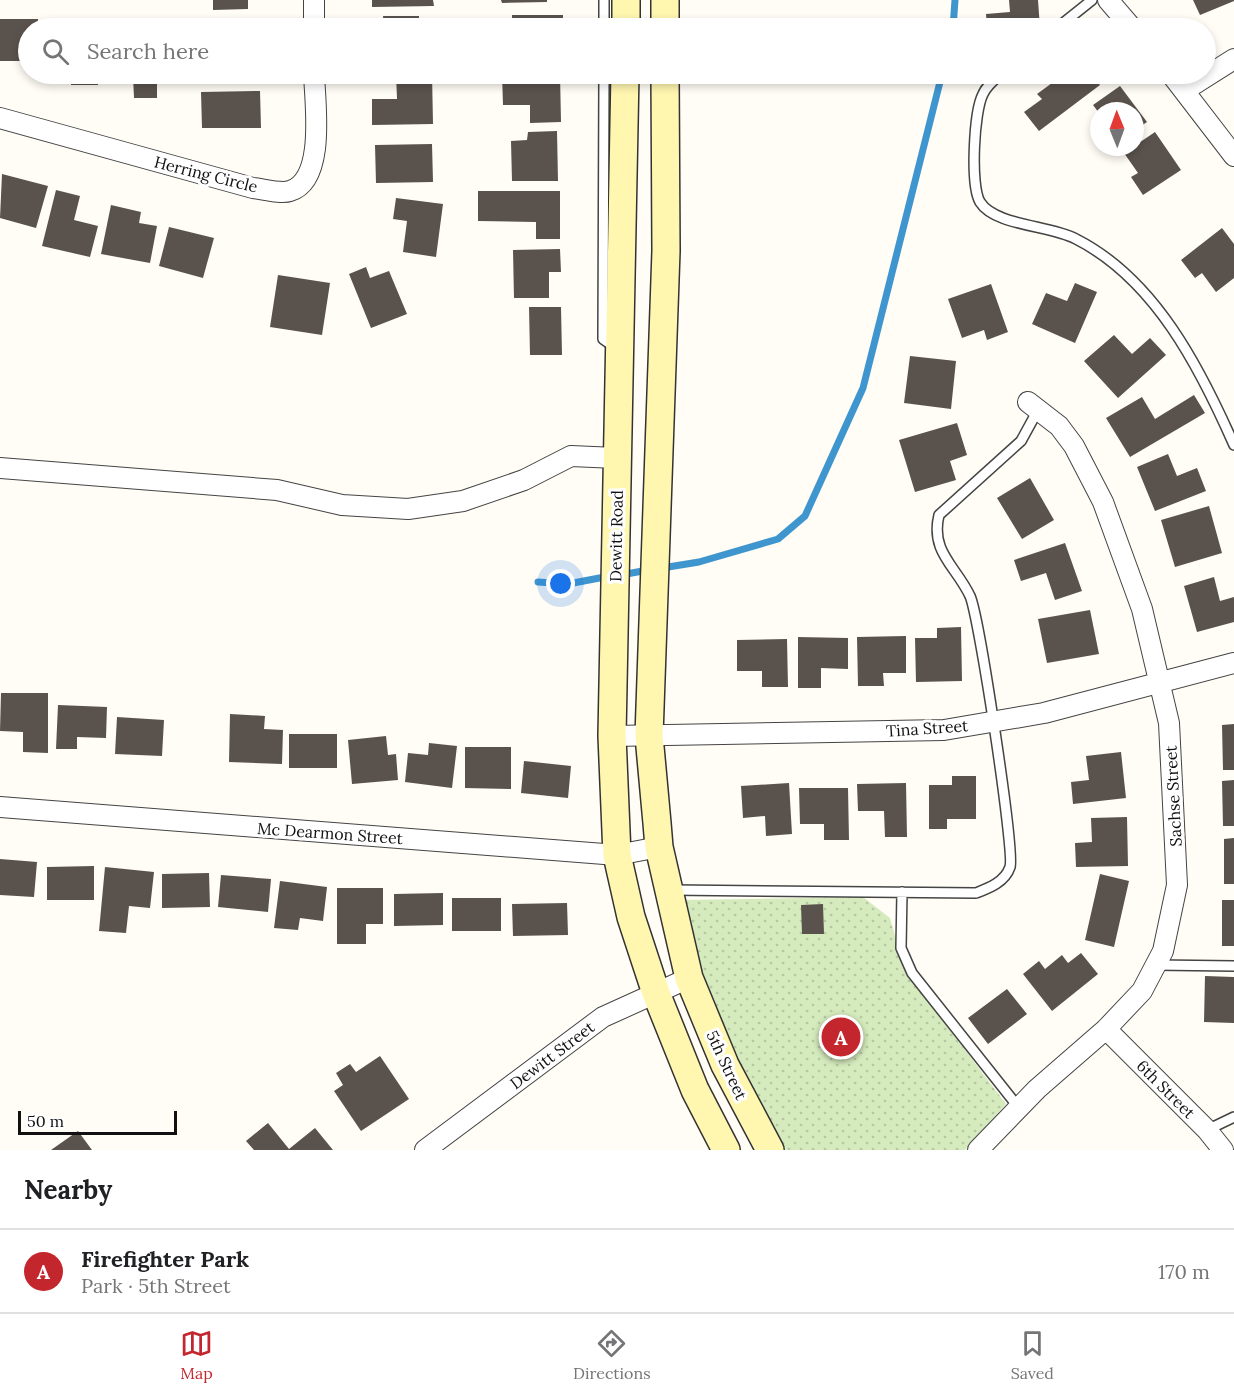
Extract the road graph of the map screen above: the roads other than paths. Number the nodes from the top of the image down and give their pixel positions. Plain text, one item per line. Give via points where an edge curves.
1 (314, 0) edge
2 (604, 0) edge
3 (626, 0) edge
4 (664, 0) edge
5 (1092, 0) edge
6 (1108, 0) edge
7 (314, 18) edge
8 (604, 18) edge
9 (626, 18) edge
10 (665, 18) edge
11 (1070, 18) edge
12 (1123, 18) edge
13 (1234, 58) edge
14 (1216, 70) edge
15 (314, 84) edge
16 (604, 84) edge
17 (625, 84) edge
18 (665, 84) edge
19 (992, 84) edge
20 (1180, 84) edge
21 (1194, 84) edge
22 (1185, 90) junction
23 (0, 118) edge
24 (1234, 156) edge
25 (618, 350) junction
26 (663, 352) junction
27 (1033, 406) joint
28 (1234, 445) edge
29 (616, 458) junction
30 (659, 460) junction
31 (0, 468) edge
32 (1234, 663) edge
33 (1160, 681) junction
34 (993, 721) junction
35 (612, 736) junction
36 (649, 736) junction
37 (0, 807) edge
38 (659, 847) junction
39 (617, 855) junction
40 (669, 890) junction
41 (902, 892) junction
42 (1155, 965) junction
43 (1234, 966) edge
44 (689, 978) junction
45 (656, 993) junction
46 (1106, 1029) junction
47 (1019, 1108) junction
48 (1234, 1118) edge
49 (1208, 1130) junction
50 (425, 1150) edge
51 (726, 1150) edge
52 (770, 1150) edge
53 (978, 1150) edge
54 (1224, 1150) edge

1 - 7 street
2 - 8 lane
3 - 9 main road
4 - 10 main road
5 - 11 lane
6 - 12 street
13 - 14 street
15 - 23 street, Herring Circle via 315,156 305,181 290,191 253,188
16 - 25 lane via 603,339
17 - 25 main road, Dewitt Road
18 - 26 main road
19 - 28 lane via 982,95 976,130 979,201 989,212 1009,221 1041,226 1076,238 1110,261 1148,295 1186,353
20 - 22 street
21 - 22 street
22 - 24 street
25 - 26 main road
25 - 29 main road, Dewitt Road
26 - 30 main road
27 - 33 street, Sachse Street via 1059,426 1074,446 1104,502 1142,609
27 - 34 lane via 1021,441 939,515 936,527 944,557 970,597
29 - 30 main road
29 - 31 street via 571,456 524,480 463,501 408,509 342,505 277,490
29 - 35 main road, Dewitt Road
30 - 36 main road
32 - 33 street, Tina Street
33 - 34 street, Tina Street via 1044,712
33 - 42 street, Sachse Street via 1169,723 1177,885 1163,951
34 - 36 street, Tina Street via 944,730
34 - 41 lane via 1011,865 1003,879 976,893
35 - 36 street, Tina Street
35 - 39 main road, Dewitt Road
36 - 38 main road
37 - 39 street, Mc Dearmon Street
38 - 39 street, Mc Dearmon Street
38 - 40 main road
39 - 45 main road, Dewitt Road via 631,917
40 - 41 lane
40 - 44 main road
41 - 47 lane via 901,948 912,973
42 - 43 lane
42 - 46 street, Sachse Street via 1142,991
44 - 45 street, Dewitt Street
44 - 52 main road, 5th Street via 725,1065
45 - 50 street, Dewitt Street via 603,1017
45 - 51 main road via 695,1090
46 - 47 street, Sachse Street
46 - 49 street, 6th Street
47 - 53 street, Sachse Street
48 - 49 lane
49 - 54 street, 6th Street

